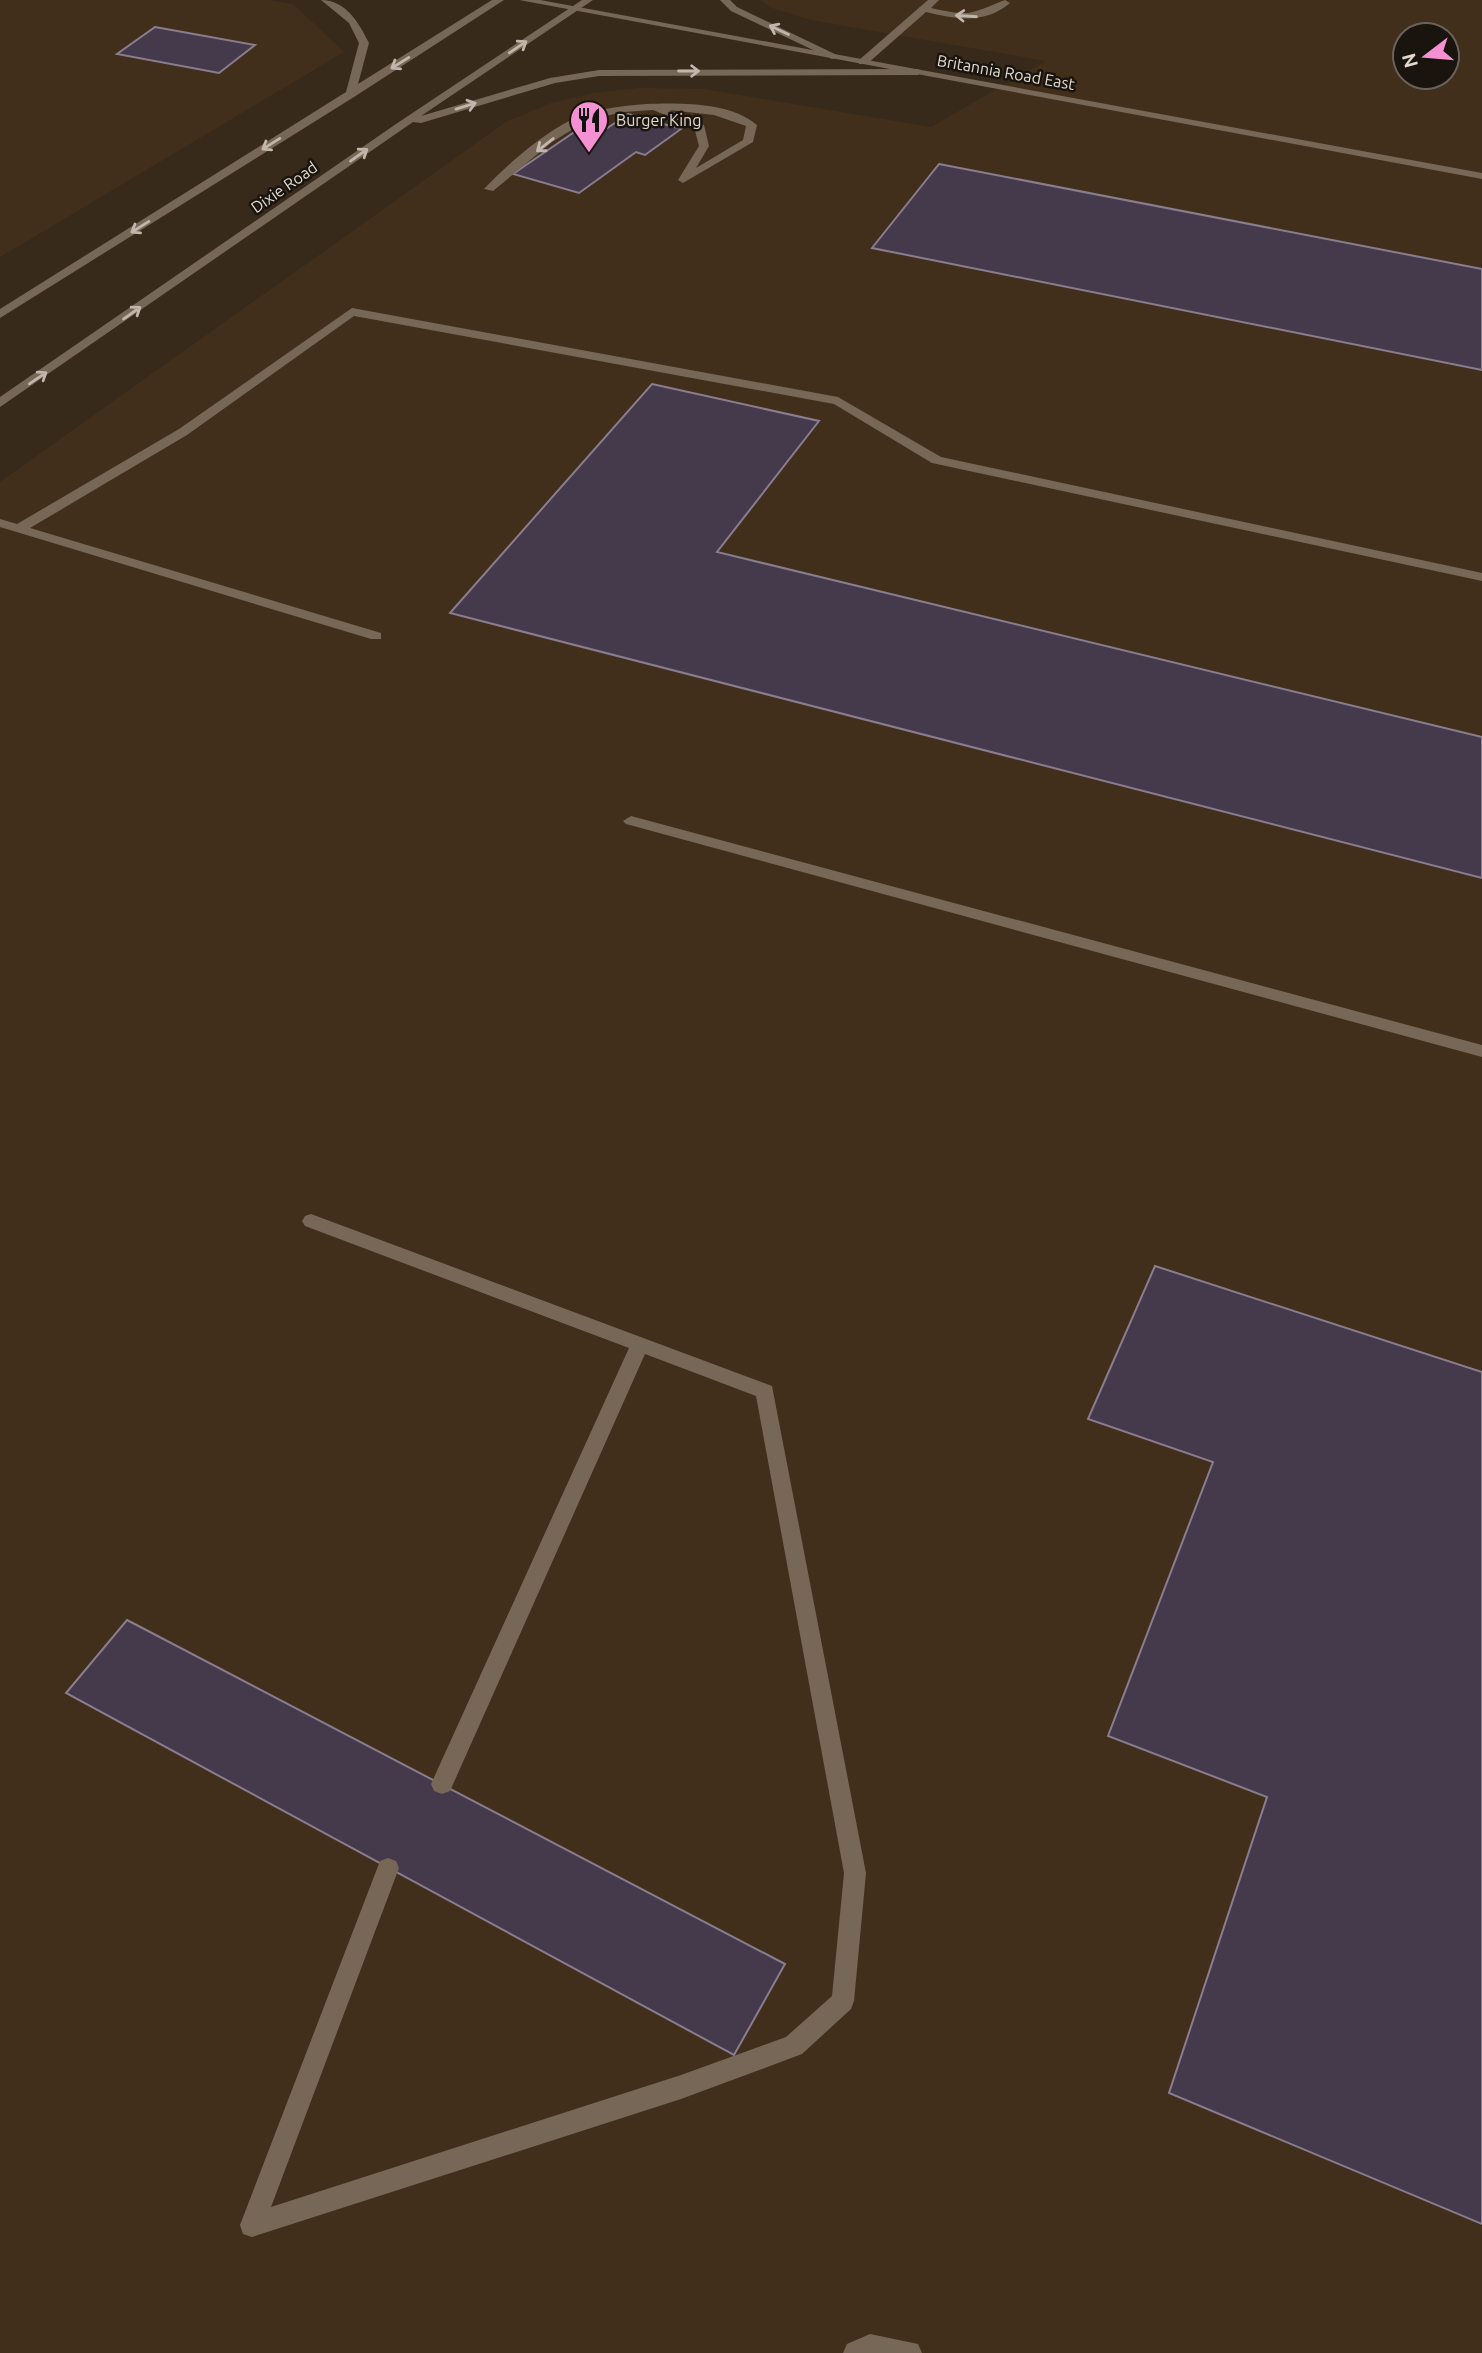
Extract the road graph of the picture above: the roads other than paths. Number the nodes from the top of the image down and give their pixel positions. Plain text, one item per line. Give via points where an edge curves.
1 (326, 0) edge
2 (499, 0) edge
3 (524, 0) edge
4 (588, 0) edge
5 (724, 0) edge
6 (934, 0) edge
7 (1005, 3) dead end
8 (576, 8) junction
9 (924, 9) junction
10 (836, 57) junction
11 (863, 62) junction
12 (918, 72) junction
13 (349, 95) junction
14 (654, 107) junction
15 (400, 126) junction
16 (1482, 176) edge
17 (489, 189) dead end
18 (0, 314) edge
19 (0, 403) edge
20 (0, 523) edge
21 (18, 529) junction
22 (1482, 577) edge
23 (376, 636) dead end
24 (631, 821) dead end
25 (1482, 1051) edge
26 (311, 1221) dead end
27 (640, 1344) junction
28 (442, 1784) dead end
29 (388, 1868) dead end
30 (856, 2353) edge
31 (909, 2353) edge

1 - 13 main road via 353,21 364,43
2 -> 13 main road
3 - 8 main road, Britannia Road East
4 - 8 main road, Dixie Road
10 -> 5 main road
6 - 9 main road
7 -> 9 main road via 979,17
8 - 10 main road, Britannia Road East
15 -> 8 main road, Dixie Road
9 - 11 main road
10 - 11 main road, Britannia Road East
11 - 12 main road, Britannia Road East
15 -> 12 main road via 554,80 599,73
12 - 16 main road, Britannia Road East
13 -> 18 main road
14 - 14 main road via 698,125 704,146 683,180 748,142 752,125 736,116 680,106
14 -> 17 main road via 583,118
19 -> 15 main road, Dixie Road
20 - 21 main road
21 - 22 main road via 183,432 352,312 838,401 937,460
21 - 23 main road
24 - 25 main road
26 - 27 main road
27 - 28 main road
27 - 29 main road via 765,1391 855,1873 843,2001 794,2046 252,2225
30 - 31 main road via 870,2347

